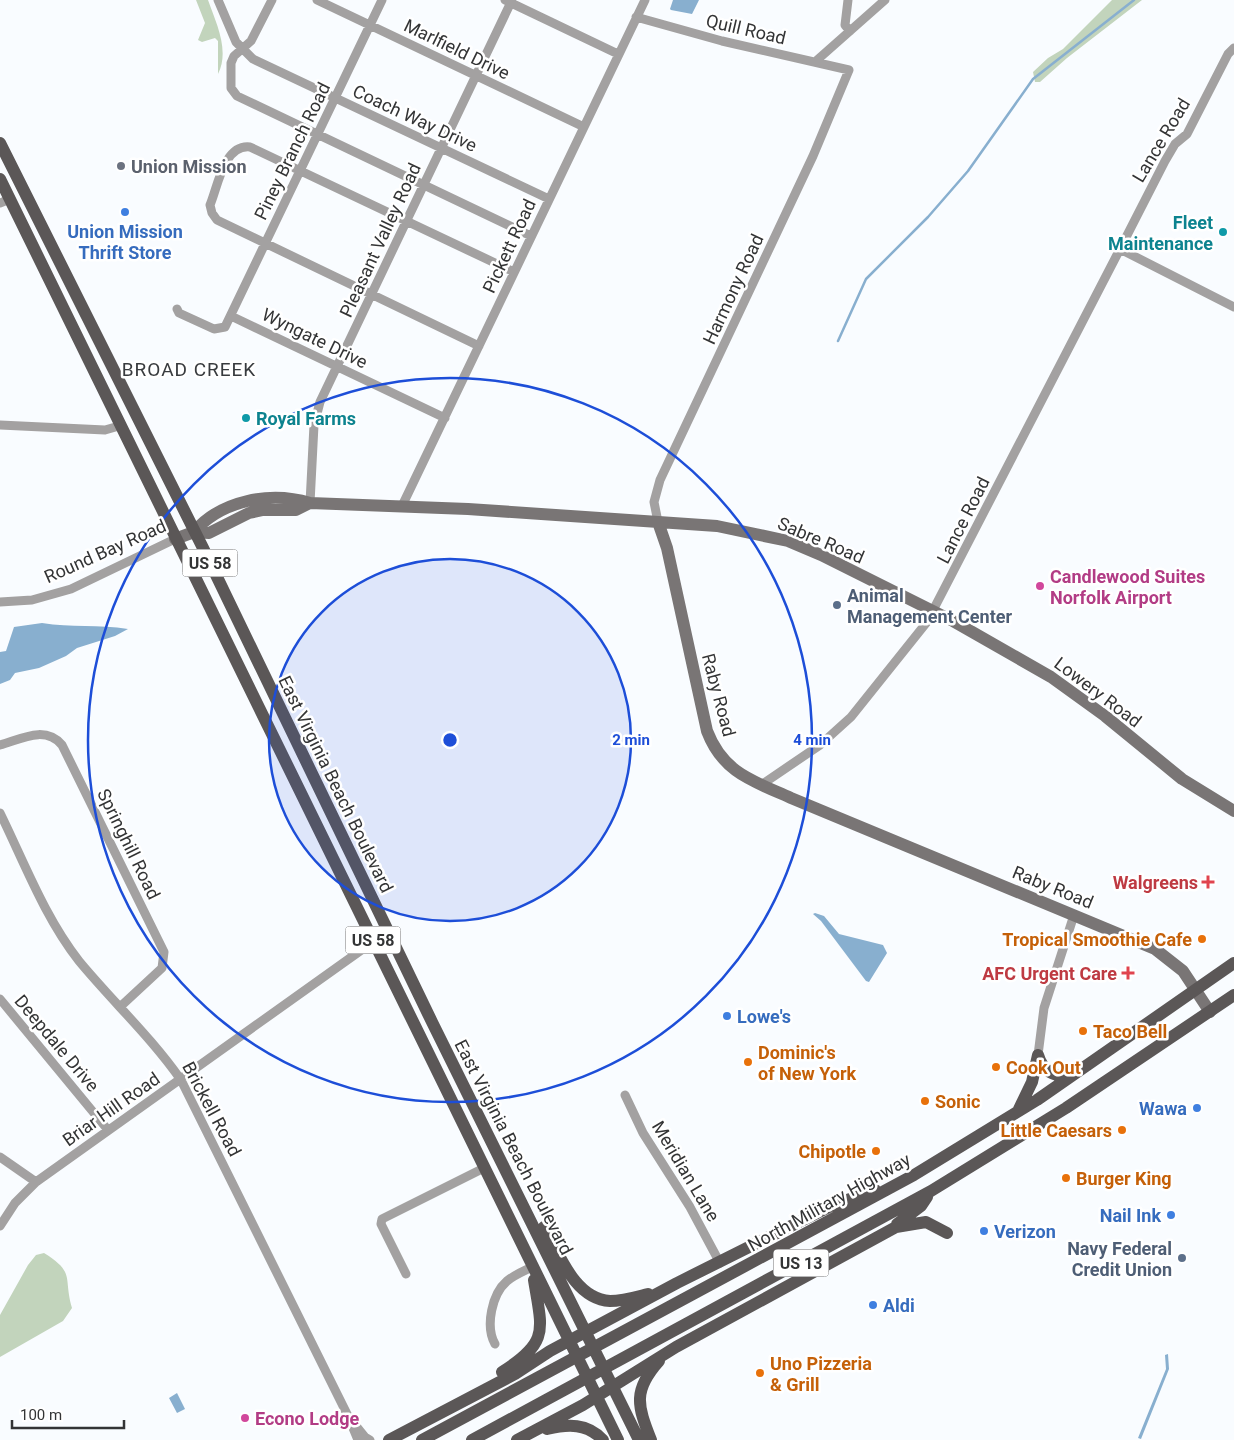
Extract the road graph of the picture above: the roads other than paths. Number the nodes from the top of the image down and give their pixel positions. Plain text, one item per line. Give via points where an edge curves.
1 (218, 0) edge
2 (272, 0) edge
3 (317, 0) edge
4 (382, 0) edge
5 (644, 0) edge
6 (848, 0) edge
7 (885, 0) edge
8 (509, 1) edge
9 (636, 17) junction
10 (370, 25) junction
11 (850, 31) junction
12 (1234, 48) edge
13 (242, 50) junction
14 (618, 54) junction
15 (816, 61) junction
16 (849, 70) joint
17 (476, 76) junction
18 (335, 98) junction
19 (584, 127) junction
20 (318, 134) junction
21 (0, 143) edge
22 (441, 149) junction
23 (301, 170) junction
24 (0, 179) edge
25 (424, 185) junction
26 (549, 199) junction
27 (5, 201) edge
28 (407, 222) junction
29 (532, 236) junction
30 (265, 243) junction
31 (1120, 250) junction
32 (514, 272) junction
33 (373, 295) junction
34 (1234, 307) edge
35 (177, 310) dead end
36 (231, 316) junction
37 (479, 346) junction
38 (337, 367) junction
39 (445, 418) junction
40 (0, 425) edge
41 (119, 426) junction
42 (310, 503) junction
43 (402, 506) junction
44 (658, 522) junction
45 (194, 532) junction
46 (175, 539) junction
47 (0, 602) edge
48 (934, 612) junction
49 (0, 745) edge
50 (762, 785) junction
51 (1234, 811) edge
52 (0, 813) edge
53 (1074, 915) junction
54 (374, 941) junction
55 (1234, 963) edge
56 (1196, 990) junction
57 (1234, 994) edge
58 (0, 999) edge
59 (121, 1006) junction
60 (1210, 1012) junction
61 (1038, 1055) junction
62 (1070, 1077) junction
63 (181, 1080) junction
64 (625, 1095) dead end
65 (1016, 1113) junction
66 (108, 1130) junction
67 (0, 1157) edge
68 (484, 1168) junction
69 (914, 1175) junction
70 (36, 1182) junction
71 (516, 1189) junction
72 (931, 1191) junction
73 (0, 1226) edge
74 (889, 1230) junction
75 (947, 1233) dead end
76 (720, 1262) junction
77 (532, 1267) junction
78 (406, 1274) dead end
79 (662, 1291) junction
80 (586, 1332) junction
81 (569, 1341) junction
82 (494, 1344) dead end
83 (676, 1346) junction
84 (613, 1386) junction
85 (597, 1396) junction
86 (348, 1416) junction
87 (428, 1418) junction
88 (530, 1433) junction
89 (358, 1440) edge
90 (370, 1440) edge
91 (389, 1440) edge
92 (422, 1440) edge
93 (472, 1440) edge
94 (517, 1440) edge
95 (603, 1440) edge
96 (618, 1440) edge
97 (640, 1440) edge
98 (651, 1440) edge

1 - 13 street
2 - 13 street via 252,41
3 - 10 street, Marlfield Drive
4 - 10 street, Piney Branch Road
5 - 9 street, Pickett Road
6 - 11 street via 845,25
7 - 11 street
8 - 14 street
8 - 17 street, Pleasant Valley Road
9 - 14 street, Pickett Road
9 - 15 street, Quill Road via 722,41
10 - 17 street, Marlfield Drive
10 - 18 street, Piney Branch Road
11 - 15 street
12 - 31 street, Lance Road via 1187,134 1175,144 1165,161
13 - 18 street, Coach Way Drive via 253,59
13 - 20 street via 234,56 232,63 230,88 233,92
14 - 19 street, Pickett Road
15 - 16 street, Quill Road
16 - 44 street, Harmony Road via 809,163 660,480 654,502
17 - 19 street, Marlfield Drive
17 - 22 street, Pleasant Valley Road
18 - 20 street, Piney Branch Road
18 - 22 street, Coach Way Drive
19 - 26 street, Pickett Road
20 - 23 street, Piney Branch Road
20 - 25 street
21 - 45 main road, East Virginia Beach Boulevard / US 58
22 - 25 street, Pleasant Valley Road
22 - 26 street, Coach Way Drive
23 - 28 street
23 - 30 street, Piney Branch Road
23 - 30 street via 250,147 238,148 230,155 210,208 214,217
24 - 27 main road, East Virginia Beach Boulevard / US 58
25 - 28 street, Pleasant Valley Road
25 - 29 street
26 - 29 street, Pickett Road
27 - 41 main road, East Virginia Beach Boulevard / US 58
28 - 32 street
28 - 33 street, Pleasant Valley Road
29 - 32 street, Pickett Road
30 - 33 street
30 - 36 street, Piney Branch Road
31 - 34 street
31 - 48 street, Lance Road
32 - 37 street, Pickett Road
33 - 37 street
33 - 38 street, Pleasant Valley Road
35 - 36 street via 216,330 224,327
36 - 38 street, Wyngate Drive
37 - 39 street, Pickett Road
38 - 39 street, Wyngate Drive
38 - 42 street, Pleasant Valley Road via 317,411
39 - 43 street, Pickett Road
40 - 41 street via 105,430
41 - 46 main road, East Virginia Beach Boulevard / US 58
42 - 43 street
42 - 45 street via 296,510 249,513 209,533
43 - 44 street
44 - 48 street, Sabre Road via 717,526 788,541
44 - 50 street, Raby Road via 667,548 712,745 726,764
45 - 46 street, Round Bay Road
45 - 71 main road, East Virginia Beach Boulevard / US 58
46 - 47 street, Round Bay Road via 71,589 32,600
46 - 54 main road, East Virginia Beach Boulevard / US 58
48 - 50 street, Lance Road via 851,717 820,745
48 - 51 street, Lowery Road via 1052,677 1182,779
49 - 59 street, Springhill Road via 40,733 52,736 62,745 164,952 162,968
50 - 53 street, Raby Road
52 - 59 street, Brickell Road via 65,941
53 - 56 street, Raby Road via 1168,956
53 - 61 street via 1044,1008
54 - 63 street, Briar Hill Road
54 - 68 main road, East Virginia Beach Boulevard / US 58
55 - 56 main road, North Military Highway / US 13
56 - 60 street, Raby Road
56 - 62 main road, North Military Highway / US 13
57 - 60 main road, US 13
58 - 66 street, Deepdale Drive
59 - 63 street, Brickell Road
60 - 72 main road, US 13 via 1066,1108
61 - 62 main road via 1048,1072
61 - 65 main road via 1032,1082
62 - 65 main road, North Military Highway / US 13
63 - 66 street, Briar Hill Road
63 - 86 street, Brickell Road
64 - 76 street, Meridian Lane via 643,1133
65 - 69 main road, North Military Highway / US 13
66 - 70 street, Briar Hill Road
67 - 70 street
68 - 77 main road, East Virginia Beach Boulevard / US 58
68 - 78 street via 382,1219 381,1224
69 - 76 main road via 831,1206
69 - 92 main road, North Military Highway / US 13
70 - 73 street, Briar Hill Road via 15,1203
71 - 79 main road via 544,1227 571,1275 585,1291 610,1300
71 - 80 main road, East Virginia Beach Boulevard / US 58
72 - 74 main road via 920,1206
72 - 93 main road, US 13
74 - 75 main road via 926,1222
74 - 83 main road
76 - 79 main road
77 - 81 main road, East Virginia Beach Boulevard / US 58
77 - 82 street via 508,1280 498,1293 489,1322
77 - 87 main road via 541,1318 535,1345 521,1360
79 - 80 main road
80 - 81 main road
80 - 84 main road, East Virginia Beach Boulevard / US 58
81 - 85 main road, East Virginia Beach Boulevard / US 58
81 - 87 main road via 515,1374
83 - 84 main road
83 - 98 main road via 648,1374 640,1390 641,1413
84 - 85 main road
84 - 97 main road, East Virginia Beach Boulevard / US 58
85 - 88 main road
85 - 96 main road, East Virginia Beach Boulevard / US 58
86 - 89 street, Brickell Road
86 - 90 street, Brickell Road
87 - 91 main road
88 - 94 main road
88 - 95 main road via 571,1424 591,1430

